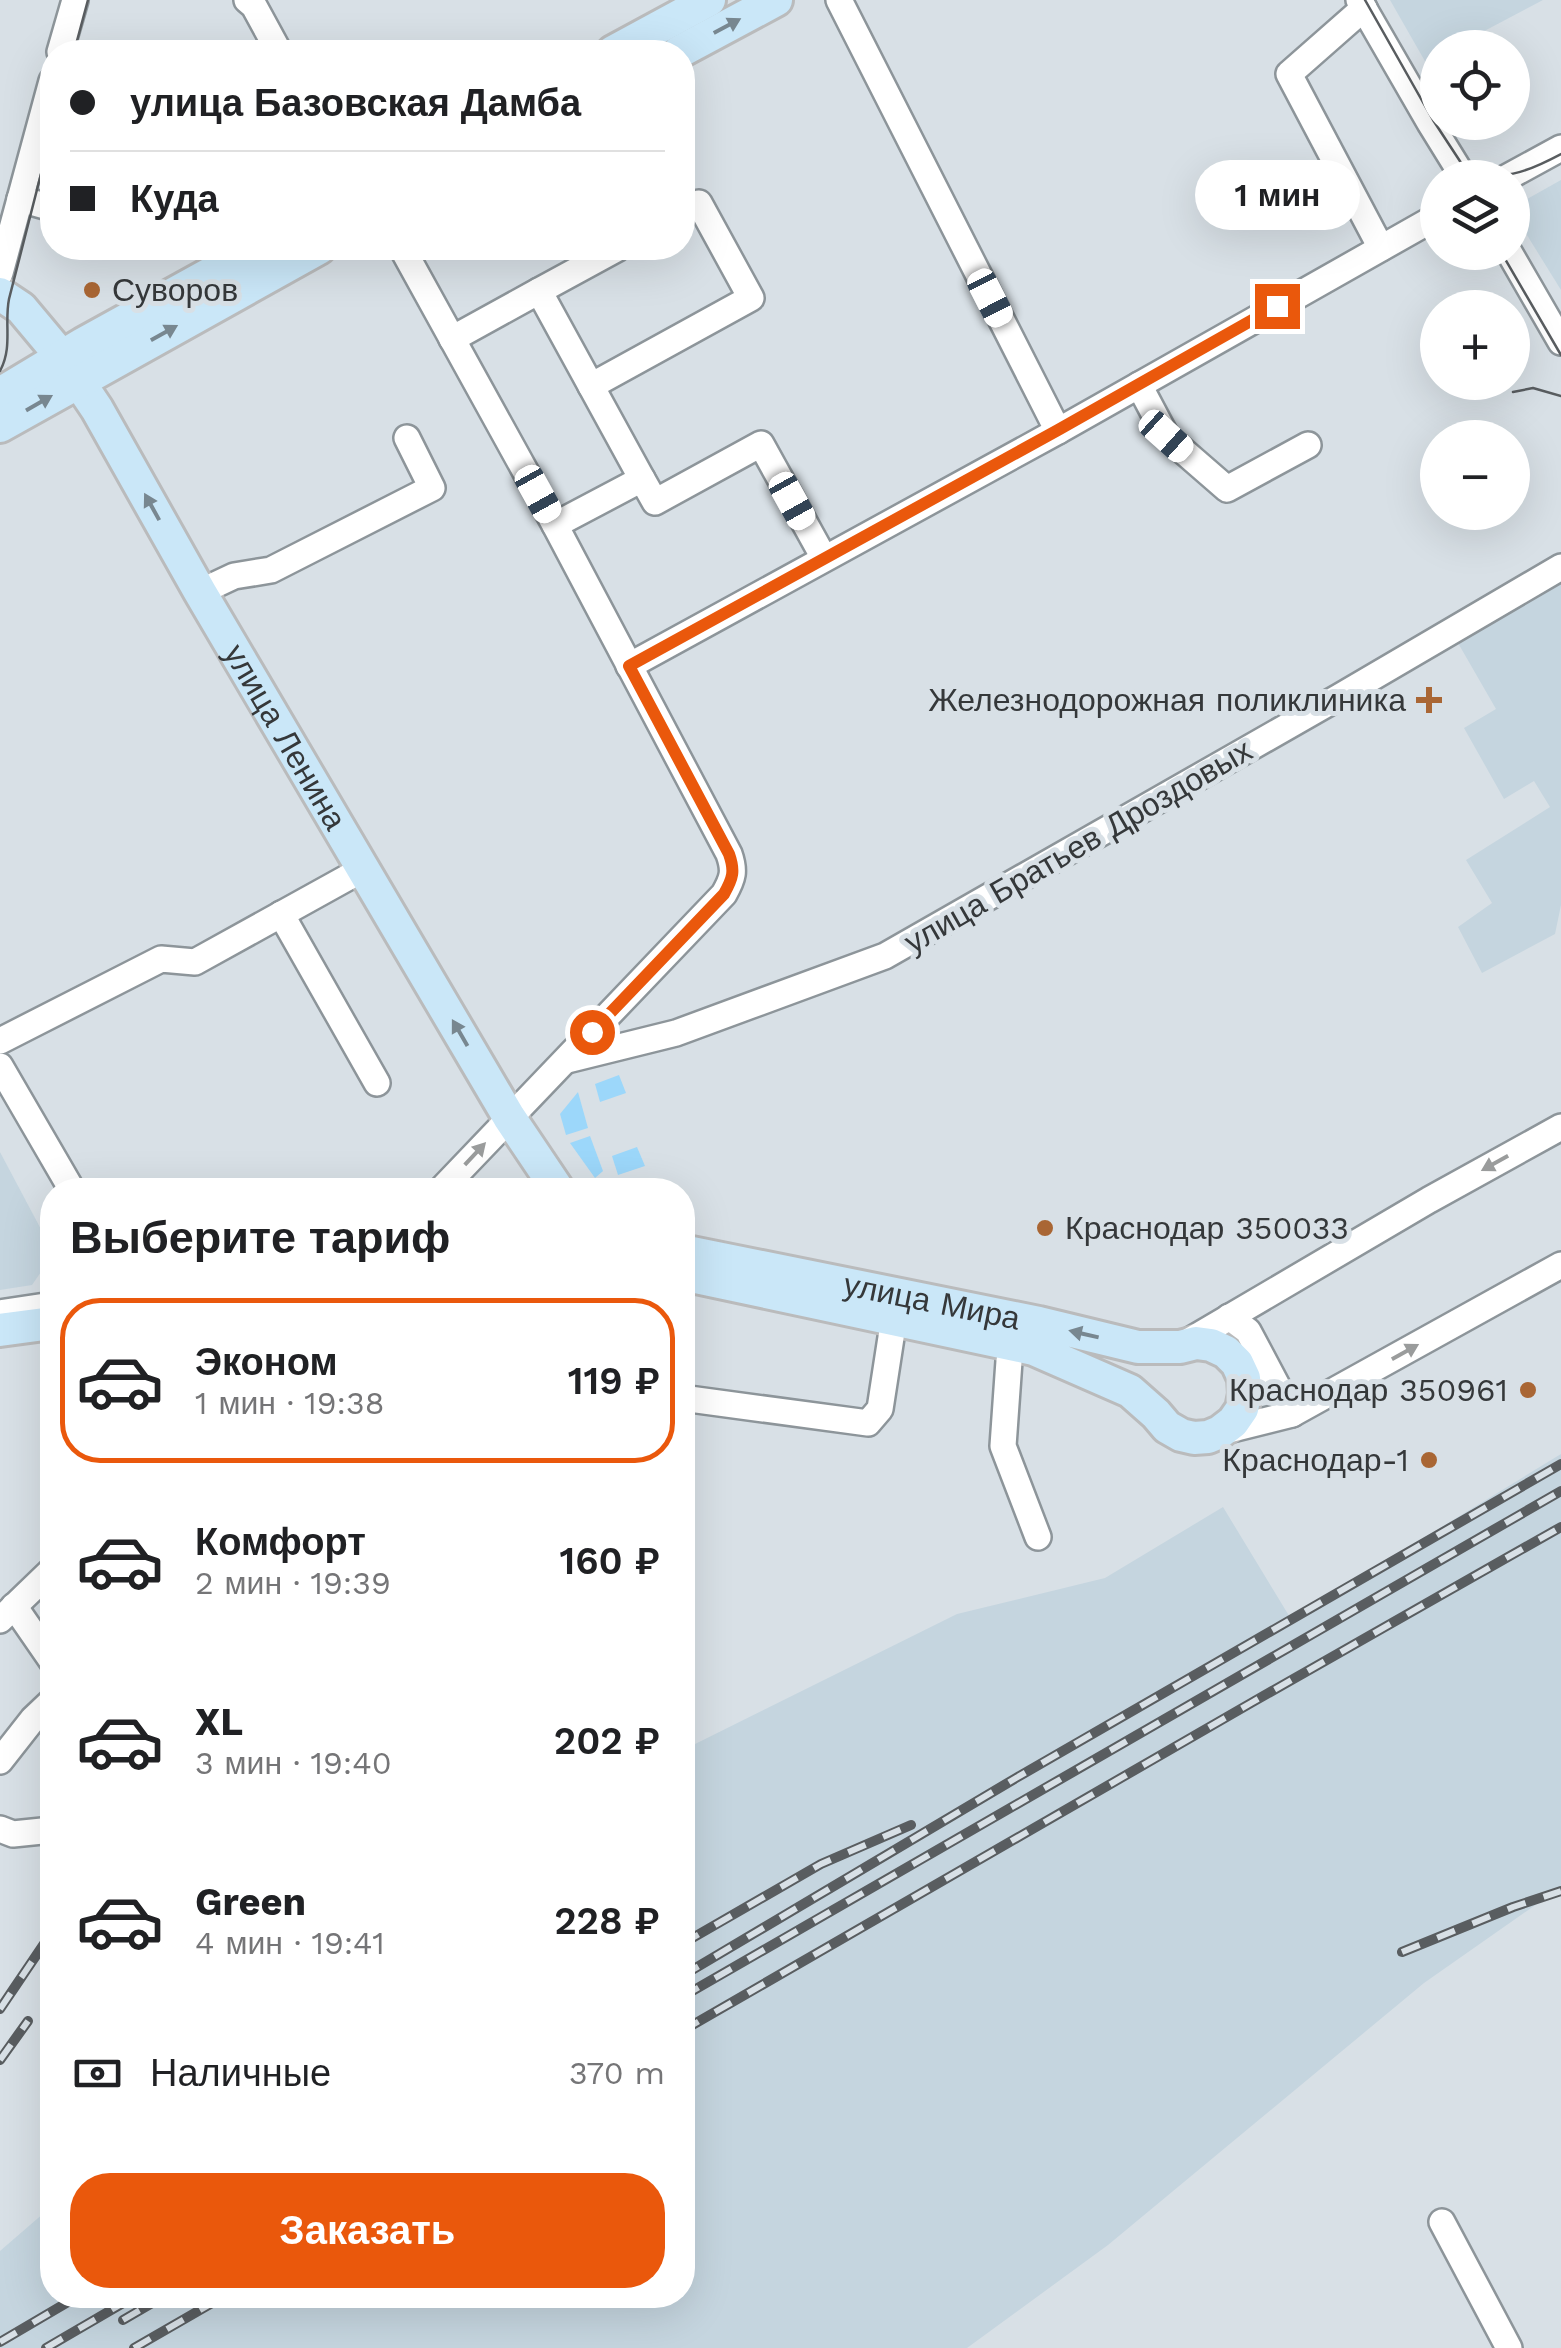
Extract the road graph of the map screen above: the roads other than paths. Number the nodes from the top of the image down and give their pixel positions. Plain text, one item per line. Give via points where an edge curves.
1 (75, 0) edge
2 (248, 0) edge
3 (709, 0) edge
4 (776, 0) edge
5 (840, 0) edge
6 (1361, 4) edge
7 (63, 40) edge
8 (272, 40) edge
9 (634, 40) edge
10 (695, 43) edge
11 (40, 125) edge
12 (1561, 148) edge
13 (1453, 160) edge
14 (1530, 165) edge
15 (20, 199) junction
16 (40, 205) edge
17 (695, 205) edge
18 (1420, 226) edge
19 (1381, 248) junction
20 (238, 260) edge
21 (294, 260) edge
22 (409, 260) edge
23 (596, 260) edge
24 (1519, 270) edge
25 (0, 272) edge
26 (538, 291) junction
27 (0, 294) edge
28 (452, 339) junction
29 (1561, 342) edge
30 (70, 369) junction
31 (1139, 384) junction
32 (591, 386) junction
33 (0, 394) edge
34 (0, 426) edge
35 (1058, 430) junction
36 (407, 438) dead end
37 (1308, 444) dead end
38 (642, 479) junction
39 (555, 525) junction
40 (824, 558) junction
41 (1561, 567) edge
42 (200, 592) junction
43 (629, 666) junction
44 (363, 869) junction
45 (281, 914) junction
46 (0, 1041) edge
47 (566, 1060) junction
48 (0, 1066) edge
49 (377, 1083) dead end
50 (510, 1118) junction
51 (1561, 1127) edge
52 (65, 1178) edge
53 (452, 1178) edge
54 (550, 1178) edge
55 (695, 1254) edge
56 (1561, 1265) edge
57 (695, 1277) edge
58 (40, 1307) edge
59 (0, 1313) edge
60 (894, 1318) junction
61 (1229, 1318) junction
62 (40, 1325) edge
63 (0, 1330) edge
64 (1013, 1344) junction
65 (1180, 1346) junction
66 (695, 1400) edge
67 (1156, 1414) junction
68 (1292, 1414) junction
69 (1220, 1432) junction
70 (1038, 1537) dead end
71 (40, 1581) edge
72 (7, 1613) edge
73 (40, 1648) edge
74 (40, 1712) edge
75 (0, 1761) edge
76 (0, 1829) edge
77 (40, 1831) edge
78 (1442, 2222) dead end
79 (1508, 2348) edge

1 - 7 street
2 - 8 street
3 - 9 main road
10 -> 4 main road
5 - 35 street
6 - 13 street
6 - 19 street via 1289,74
11 - 15 street
12 - 14 street
15 - 16 street
15 - 25 street
17 - 32 street via 751,298
18 - 19 street
19 - 31 street
20 - 30 main road
30 -> 21 main road
22 - 28 street
23 - 26 street
24 - 29 street
26 - 28 street
26 - 32 street
27 - 30 main road, улица Ленина via 21,308
28 - 39 street
30 - 33 main road
34 -> 30 main road
42 -> 30 main road, улица Ленина
31 - 35 street
31 - 37 street via 1166,436 1226,489
32 - 38 street
35 - 40 street
36 - 42 street via 432,488 272,570 234,576
38 - 39 street
38 - 40 street via 655,502 761,444
39 - 43 street
40 - 43 street
41 - 47 street, улица Братьев Дроздовых via 885,956 676,1033
42 - 44 main road, улица Ленина
43 - 47 street via 734,870 724,894
44 - 45 street
50 -> 44 main road, улица Ленина
45 - 46 street via 195,962 161,959
45 - 49 street
47 - 50 street
48 - 52 street
53 -> 50 street
50 - 54 main road, улица Ленина
51 -> 61 street
65 -> 55 main road, улица Мира via 1138,1346
68 -> 56 street
57 - 60 main road, улица Мира
58 - 59 street
60 - 64 main road, улица Мира
60 - 66 street via 880,1409 868,1423
61 - 65 street
61 - 68 street via 1248,1331
62 - 63 main road
64 - 67 main road, улица Мира via 1130,1391
64 - 70 street via 1003,1446
65 - 67 main road via 1152,1375
65 - 69 main road via 1212,1345 1226,1352 1244,1378 1242,1409
67 - 69 main road via 1181,1435
68 - 69 street
71 - 72 street
72 - 73 street
74 - 75 street
76 - 77 street
78 - 79 street

